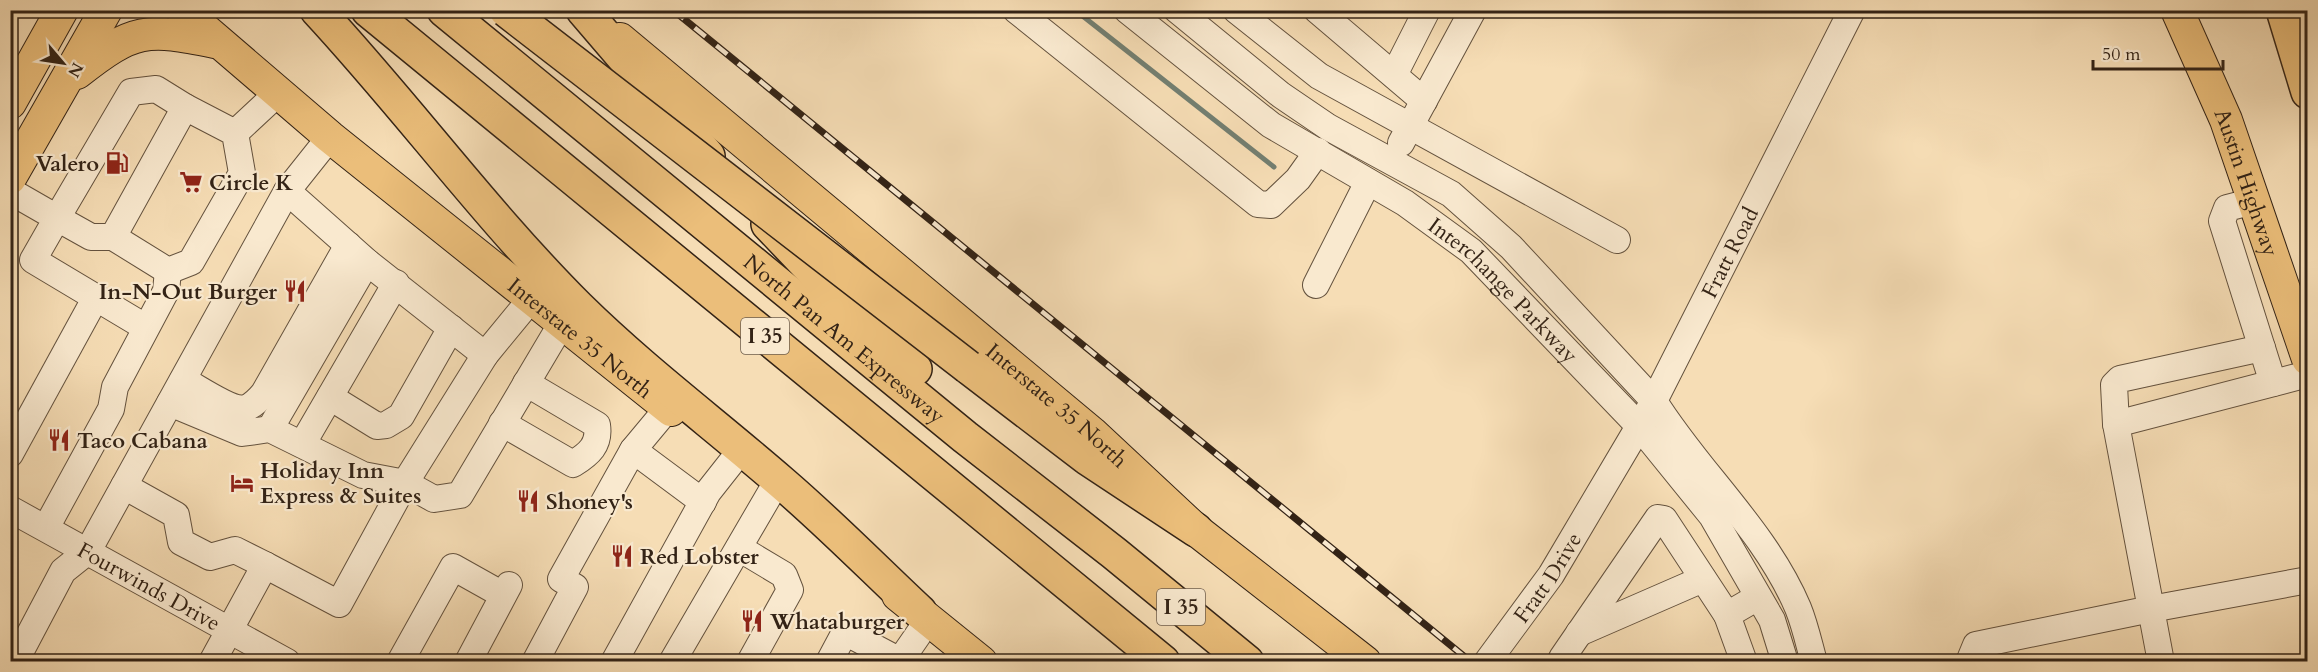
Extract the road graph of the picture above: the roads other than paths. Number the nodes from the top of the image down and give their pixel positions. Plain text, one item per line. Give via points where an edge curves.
1 (45, 10) edge
2 (62, 10) edge
3 (106, 10) edge
4 (182, 10) edge
5 (194, 10) edge
6 (317, 10) edge
7 (368, 10) edge
8 (444, 10) edge
9 (506, 10) edge
10 (583, 10) edge
11 (1016, 10) edge
12 (1127, 10) edge
13 (1177, 10) edge
14 (1236, 10) edge
15 (1317, 10) edge
16 (1427, 10) edge
17 (1473, 10) edge
18 (1852, 10) edge
19 (2176, 10) edge
20 (2283, 10) edge
21 (218, 43) junction
22 (31, 67) junction
23 (1394, 75) junction
24 (67, 81) junction
25 (2307, 92) edge
26 (278, 93) junction
27 (1424, 101) junction
28 (10, 103) edge
29 (185, 107) junction
30 (1408, 127) junction
31 (235, 133) junction
32 (330, 137) junction
33 (1318, 152) junction
34 (1393, 161) junction
35 (10, 178) edge
36 (1373, 185) junction
37 (10, 191) edge
38 (287, 191) junction
39 (2254, 201) junction
40 (57, 218) junction
41 (112, 237) junction
42 (1617, 240) dead end
43 (348, 245) junction
44 (367, 262) junction
45 (168, 271) junction
46 (396, 284) junction
47 (1316, 285) dead end
48 (96, 297) junction
49 (531, 299) junction
50 (562, 323) junction
51 (146, 327) junction
52 (451, 328) junction
53 (2262, 348) junction
54 (485, 355) junction
55 (2307, 359) edge
56 (2307, 374) edge
57 (183, 380) junction
58 (526, 383) junction
59 (2272, 383) junction
60 (330, 397) junction
61 (1654, 401) junction
62 (170, 403) junction
63 (668, 408) junction
64 (502, 423) junction
65 (2116, 424) junction
66 (1639, 426) junction
67 (270, 429) junction
68 (303, 443) junction
69 (633, 450) junction
70 (10, 454) edge
71 (734, 459) junction
72 (405, 483) junction
73 (124, 486) junction
74 (1601, 491) joint
75 (771, 492) junction
76 (703, 502) junction
77 (10, 509) edge
78 (46, 528) junction
79 (1196, 530) junction
80 (739, 548) junction
81 (88, 551) junction
82 (1114, 553) junction
83 (265, 565) junction
84 (784, 575) junction
85 (1703, 579) junction
86 (2307, 580) edge
87 (1758, 597) junction
88 (2151, 609) junction
89 (1727, 615) junction
90 (925, 616) junction
91 (230, 630) junction
92 (1579, 633) junction
93 (976, 659) edge
94 (900, 661) edge
95 (15, 662) edge
96 (212, 662) edge
97 (287, 662) edge
98 (400, 662) edge
99 (468, 662) edge
100 (535, 662) edge
101 (614, 662) edge
102 (672, 662) edge
103 (750, 662) edge
104 (761, 662) edge
105 (829, 662) edge
106 (1163, 662) edge
107 (1247, 662) edge
108 (1365, 662) edge
109 (1486, 662) edge
110 (1563, 662) edge
111 (1744, 662) edge
112 (1785, 662) edge
113 (1814, 662) edge
114 (1969, 662) edge
115 (2161, 662) edge

1 - 22 main road
2 - 22 main road
3 - 24 main road
4 - 21 main road, Interstate 35 North
5 - 21 main road
6 - 90 highway via 534,261 592,320 676,397 781,482
7 - 106 highway, I 35
8 - 82 highway, North Pan Am Expressway / I 35 via 964,437
9 - 79 highway, bridge via 1087,458
10 - 79 main road, Interstate 35 North via 1083,426
10 - 82 highway via 780,237 848,308 1002,442
11 - 33 street via 1258,204 1271,205
12 - 33 street, Interchange Parkway via 1271,125
13 - 34 street, Interchange Parkway via 1281,95 1328,127
14 - 30 street via 1319,76
15 - 23 street
16 - 23 street
17 - 27 street
18 - 61 street, Fratt Road
19 - 39 main road, Austin Highway via 2226,120
20 - 25 highway
21 - 24 main road via 165,32 140,34 107,49
21 - 26 main road, Interstate 35 North
22 - 28 main road
23 - 27 street
24 - 35 main road
26 - 31 street
26 - 32 main road, Interstate 35 North
27 - 30 street
29 - 31 street
29 - 40 street via 156,89 131,92
29 - 41 street
30 - 34 street
30 - 42 street
31 - 45 street via 242,173 192,262
32 - 38 street
32 - 49 main road, Interstate 35 North
33 - 36 street, Interchange Parkway
34 - 36 street
34 - 61 street, Interchange Parkway via 1451,194 1511,247
36 - 47 street
36 - 66 street, Interchange Parkway via 1471,251
37 - 40 street
38 - 43 street
38 - 57 street
39 - 53 street via 2228,208 2222,221
39 - 55 main road, Austin Highway
40 - 41 street via 92,237
40 - 48 street via 33,260
41 - 45 street
43 - 44 street
43 - 57 street via 254,405 244,409 232,407
44 - 46 street
44 - 67 street
45 - 51 street via 166,291
46 - 52 street
46 - 60 street
48 - 51 street
48 - 70 street
49 - 50 main road, Interstate 35 North
49 - 54 street
50 - 58 street
50 - 63 main road, Interstate 35 North
51 - 78 street via 115,387 111,410
52 - 54 street
52 - 60 street via 401,416 393,422 377,426
53 - 59 street
53 - 65 street via 2120,379 2114,385
54 - 72 street
56 - 59 street
57 - 62 street
58 - 64 street
58 - 64 street via 597,425 598,436 590,453 573,464
59 - 65 street
60 - 68 street
61 - 66 street, Fratt Road
61 - 113 street, Interchange Parkway via 1775,565 1799,609
62 - 67 street via 242,433
62 - 73 street
63 - 69 street
63 - 71 main road, Interstate 35 North
64 - 72 street via 460,495 434,499
65 - 88 street
66 - 74 street, Fratt Road
66 - 87 street, Interchange Parkway via 1712,516
67 - 68 street
68 - 72 street via 363,475
69 - 76 street
69 - 100 street via 561,579 575,587
71 - 75 main road, Interstate 35 North
71 - 76 street
72 - 83 street via 339,604
73 - 81 street
73 - 83 street via 176,515 181,542 210,557 235,550
74 - 109 street, Fratt Drive via 1551,575
75 - 80 street
75 - 90 main road, Interstate 35 North
76 - 101 street
77 - 78 street, Fourwinds Drive
78 - 81 street, Fourwinds Drive
79 - 108 main road, Interstate 35 North
80 - 84 street
80 - 102 street
81 - 91 street, Fourwinds Drive
81 - 95 street via 63,571
82 - 107 highway, North Pan Am Expressway / I 35
83 - 91 street
84 - 103 street via 790,590
84 - 104 street via 792,580 798,596
85 - 89 street
85 - 92 street
85 - 92 street via 1664,519 1658,518
86 - 88 street
87 - 89 street
87 - 112 street, Interchange Parkway via 1772,620
88 - 114 street via 1976,645
88 - 115 street
89 - 111 street
90 - 93 main road, Interstate 35 North
90 - 94 street
91 - 96 street
91 - 97 street, Fourwinds Drive
92 - 110 street
94 - 105 street via 845,632
98 - 99 street via 453,567 506,590

